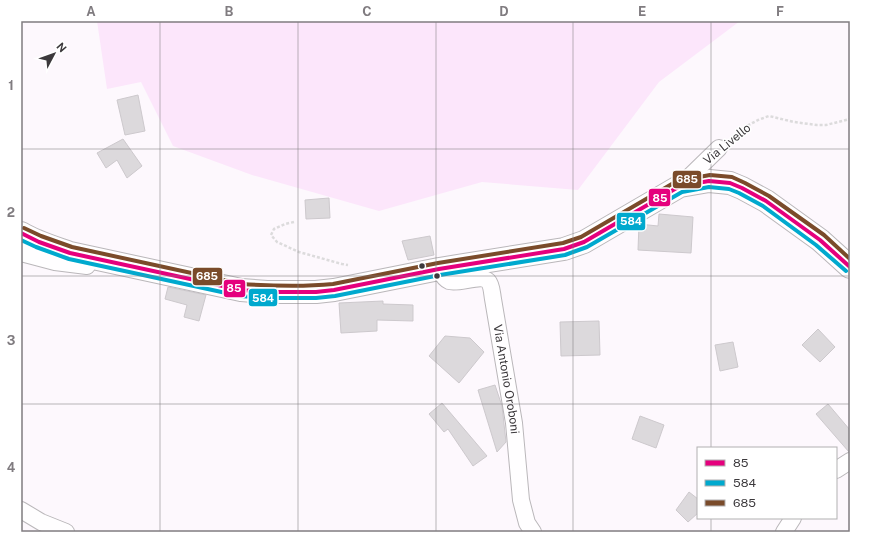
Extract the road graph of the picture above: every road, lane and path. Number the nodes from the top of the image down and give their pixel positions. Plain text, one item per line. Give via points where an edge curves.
1 (850, 119) edge
2 (719, 148) joint
3 (680, 186) junction
4 (294, 222) dead end
5 (21, 233) edge
6 (21, 253) edge
7 (349, 265) dead end
8 (850, 267) edge
9 (148, 269) junction
10 (439, 269) junction
11 (850, 461) edge
12 (837, 469) edge
13 (21, 510) edge
14 (792, 519) edge
15 (66, 532) edge
16 (533, 532) edge
17 (784, 532) edge

1 - 2 path, Via Livello via 817,125 769,116 745,128
2 - 3 street, Via Livello
3 - 8 street via 719,181 742,188 766,201 820,240
3 - 10 street via 584,242 564,249
4 - 7 path via 274,229 271,235 277,242 299,252
5 - 9 street via 70,253
6 - 9 street via 55,262 146,276
9 - 10 street via 242,290 316,292
10 - 16 street, Via Antonio Oroboni via 448,281 482,279 490,284 514,423 521,500 527,523
11 - 12 street
13 - 15 street
14 - 17 street

